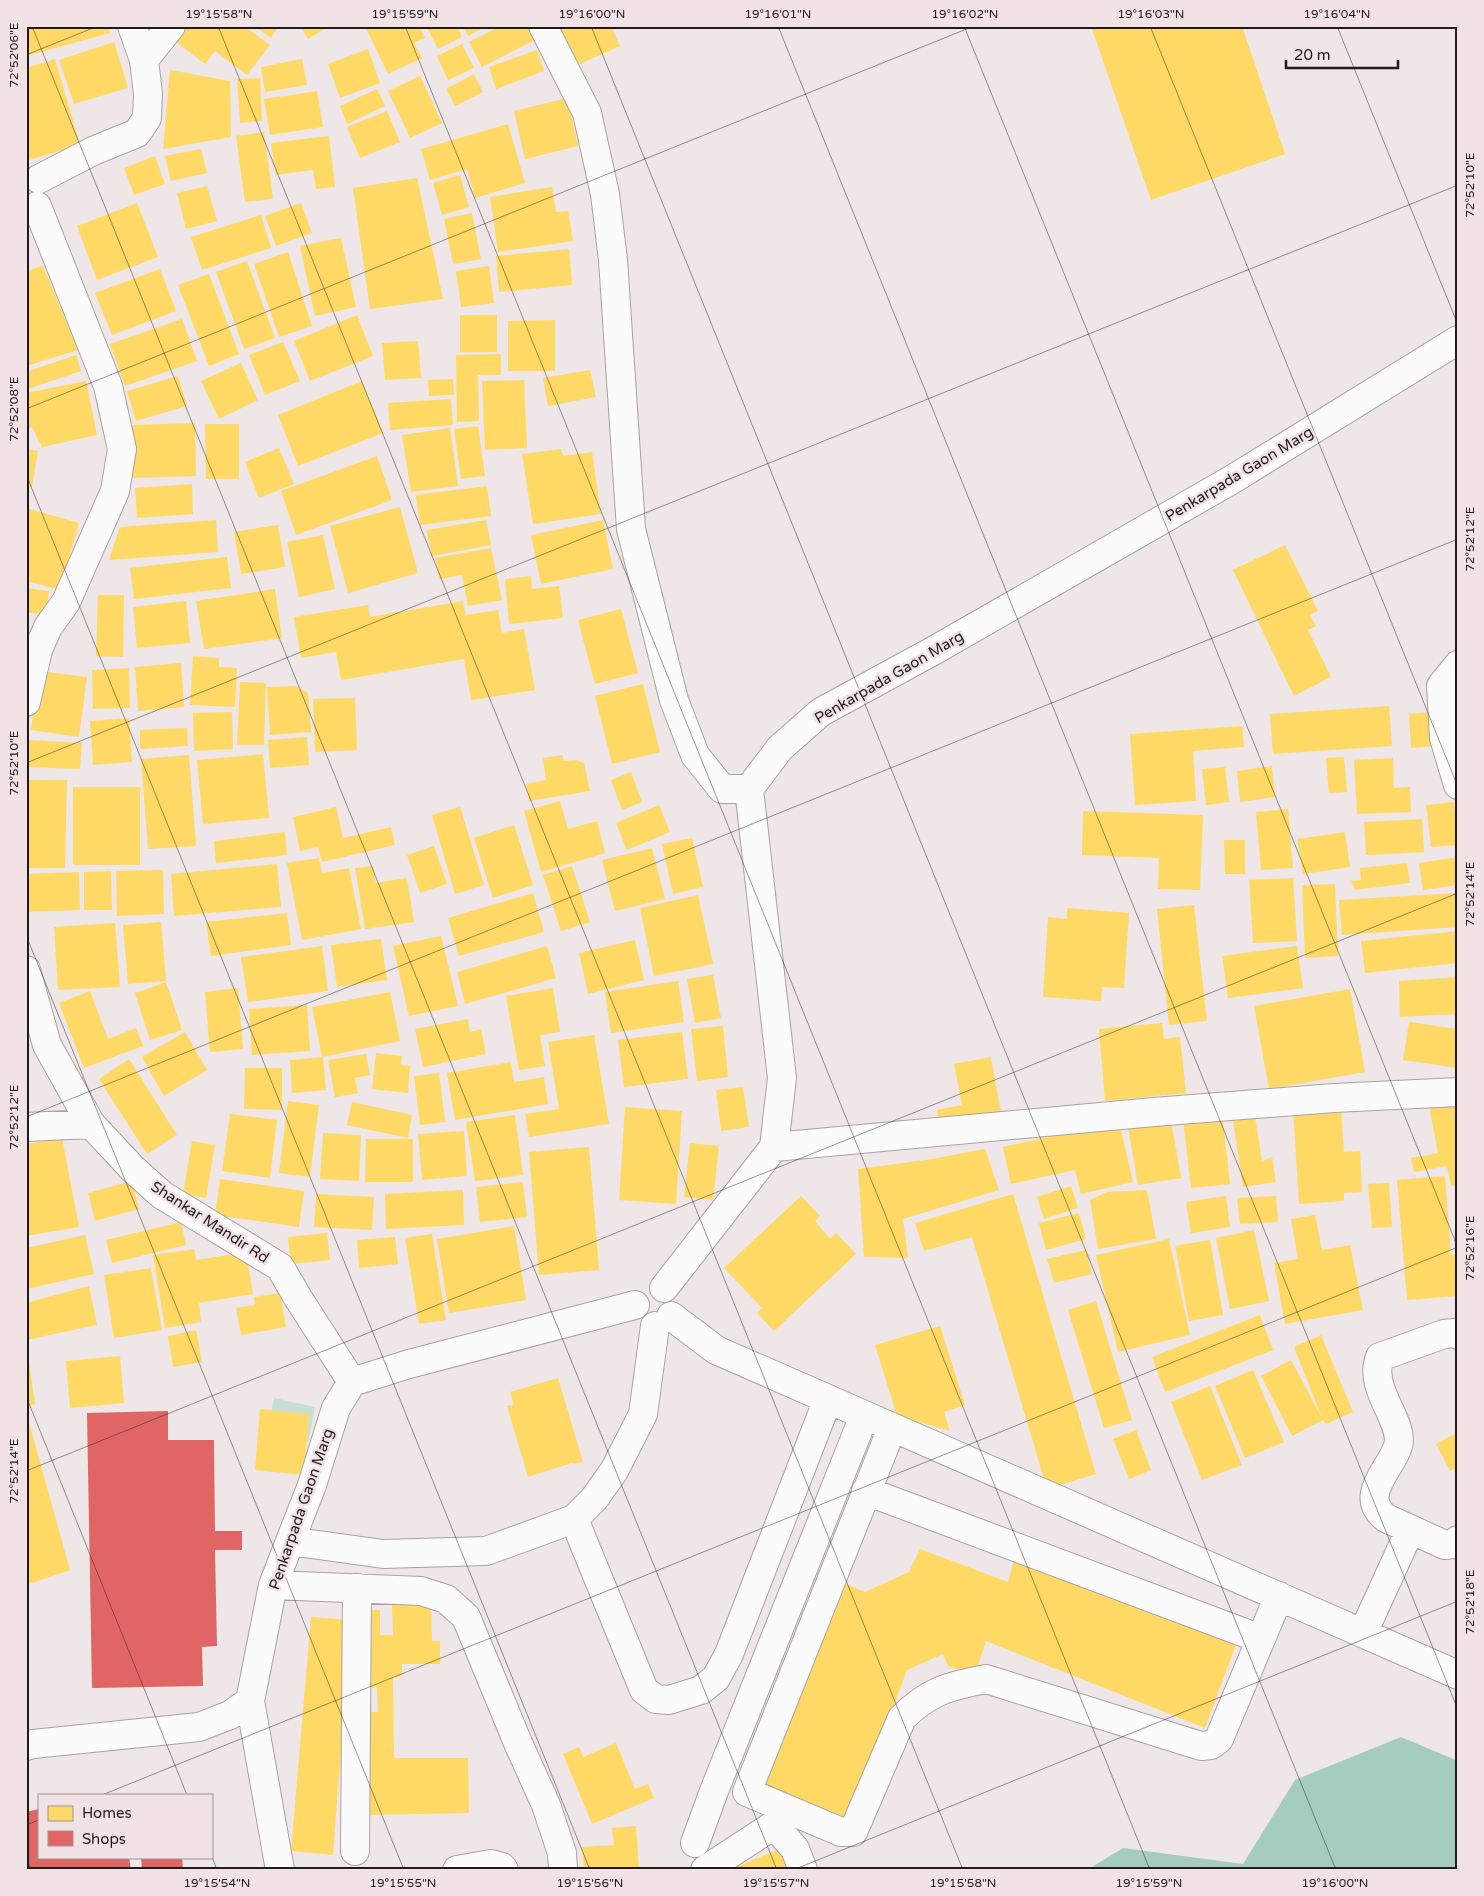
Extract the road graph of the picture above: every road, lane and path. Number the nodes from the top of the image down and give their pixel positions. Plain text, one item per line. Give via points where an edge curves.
1 (132, 26) edge
2 (171, 26) edge
3 (543, 26) edge
4 (144, 60) junction
5 (32, 178) edge
6 (33, 219) edge
7 (1458, 340) edge
8 (1458, 664) edge
9 (26, 702) edge
10 (1458, 785) edge
11 (749, 790) junction
12 (26, 970) edge
13 (1458, 1092) edge
14 (91, 1124) junction
15 (26, 1127) edge
16 (774, 1147) junction
17 (664, 1288) junction
18 (635, 1305) junction
19 (663, 1321) junction
20 (1458, 1335) edge
21 (352, 1382) junction
22 (828, 1400) junction
23 (864, 1416) junction
24 (892, 1428) junction
25 (866, 1491) junction
26 (574, 1519) junction
27 (1410, 1530) junction
28 (1458, 1540) edge
29 (290, 1541) junction
30 (808, 1555) junction
31 (836, 1568) junction
32 (273, 1585) junction
33 (358, 1588) junction
34 (1279, 1596) junction
35 (1363, 1633) junction
36 (1261, 1639) junction
37 (729, 1654) junction
38 (762, 1670) junction
39 (1458, 1675) edge
40 (250, 1701) junction
41 (26, 1746) edge
42 (716, 1785) junction
43 (747, 1792) junction
44 (774, 1825) junction
45 (695, 1843) dead end
46 (355, 1850) dead end
47 (280, 1870) edge
48 (457, 1870) edge
49 (504, 1870) edge
50 (563, 1870) edge
51 (705, 1870) edge
52 (803, 1870) edge

1 - 4 street
2 - 4 street
3 - 11 street via 587,113 605,194 613,260 631,530 674,700 694,755 708,773 722,789
4 - 5 street via 147,118 137,133
5 - 6 street via 44,185 45,193
6 - 9 street via 108,386 122,449 116,491 66,602 48,627 38,650
7 - 11 street, Penkarpada Gaon Marg via 1234,479 821,712 780,748
8 - 10 street via 1440,686 1444,738
11 - 16 street via 782,1078
12 - 14 street, Shankar Mandir Rd via 47,1045
13 - 16 street via 1154,1112
14 - 15 street
14 - 21 street, Shankar Mandir Rd via 162,1195 280,1267
16 - 17 street
17 - 18 street via 654,1285 645,1288
17 - 19 street via 672,1296 674,1306
18 - 19 street via 637,1315 645,1322
18 - 21 street
19 - 22 street via 716,1350
19 - 26 street via 643,1414 614,1471 594,1499
20 - 27 street via 1444,1334 1380,1357 1376,1366 1377,1377 1399,1435 1398,1446 1376,1486 1376,1506 1386,1518
21 - 29 street, Penkarpada Gaon Marg via 336,1408
22 - 23 street
22 - 37 street
23 - 24 street
23 - 30 street
24 - 25 street
24 - 34 street
25 - 31 street
25 - 36 street
26 - 29 street via 486,1550 383,1554
26 - 37 street via 644,1690 656,1699 669,1700 700,1690 716,1678
27 - 28 street via 1445,1545
27 - 35 street
29 - 32 street, Penkarpada Gaon Marg
30 - 31 street
30 - 38 street
31 - 43 street
32 - 33 street
32 - 40 street, Penkarpada Gaon Marg
33 - 46 street
33 - 50 street via 421,1591 446,1599 466,1617 546,1805 562,1853
34 - 35 street
34 - 36 street
35 - 39 street
36 - 43 street via 1219,1739 1211,1745 1201,1746 986,1679 950,1686 928,1697 902,1718 853,1832 841,1832
37 - 38 street
38 - 42 street
40 - 41 street via 230,1715 199,1727
40 - 47 street
42 - 43 street
42 - 44 street
42 - 45 street
44 - 51 street
44 - 52 street via 795,1849
48 - 49 street via 491,1864

